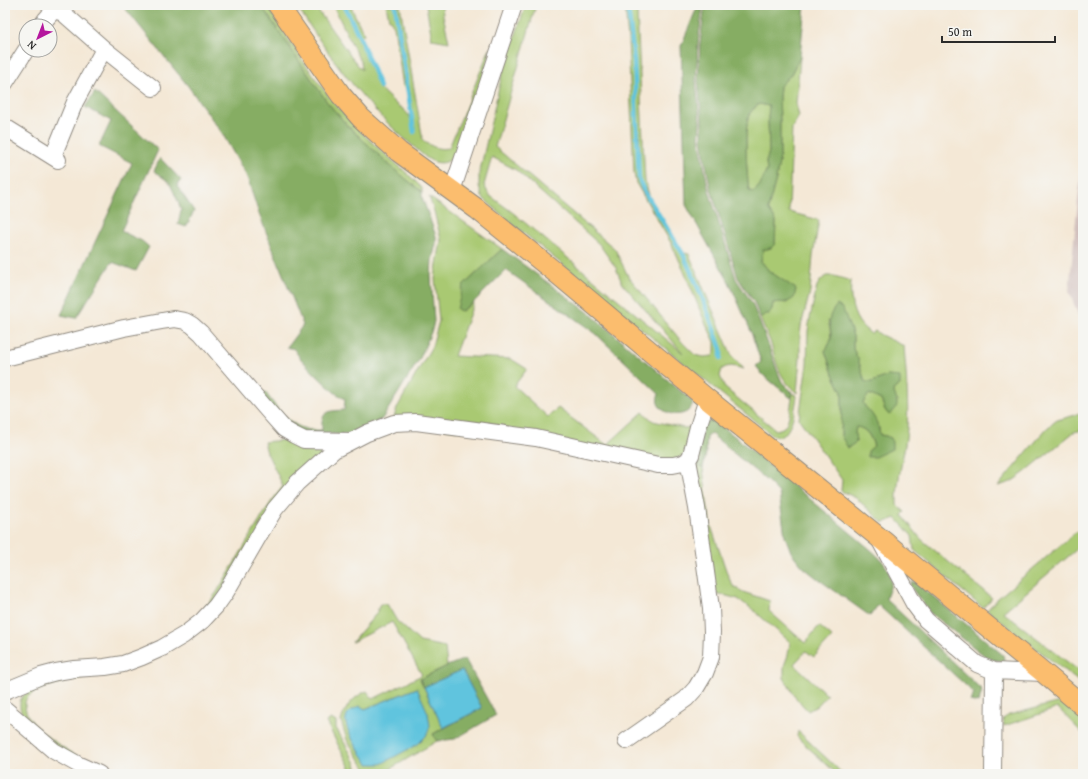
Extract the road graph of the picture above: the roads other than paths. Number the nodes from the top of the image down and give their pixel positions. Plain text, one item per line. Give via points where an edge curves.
1 (278, 5) edge
2 (514, 5) edge
3 (47, 18) edge
4 (104, 49) junction
5 (21, 58) edge
6 (5, 83) edge
7 (153, 88) dead end
8 (5, 127) edge
9 (452, 191) junction
10 (5, 358) edge
11 (707, 398) junction
12 (351, 441) junction
13 (688, 460) junction
14 (876, 535) junction
15 (994, 671) junction
16 (1044, 673) junction
17 (5, 691) edge
18 (1083, 706) edge
19 (5, 709) edge
20 (626, 741) dead end
21 (99, 774) edge
22 (993, 774) edge

1 - 9 main road via 341,95 361,118 399,152
2 - 9 street
3 - 4 street via 54,10 63,13
4 - 7 street
4 - 8 street via 75,102 55,158
5 - 6 street
9 - 11 main road via 560,276
10 - 12 street via 146,323 174,319 185,321 201,333 284,429 304,440
11 - 13 street
11 - 14 main road
12 - 13 street via 394,423 416,422 536,438 658,465
12 - 17 street via 334,450 297,483 275,509 216,606 184,635 162,648 124,664 56,672
13 - 20 street via 711,608 711,657 705,673 686,699
14 - 15 street via 914,604 926,620 977,664
14 - 16 main road
15 - 16 street
15 - 22 street
16 - 18 main road
19 - 21 street via 54,751

